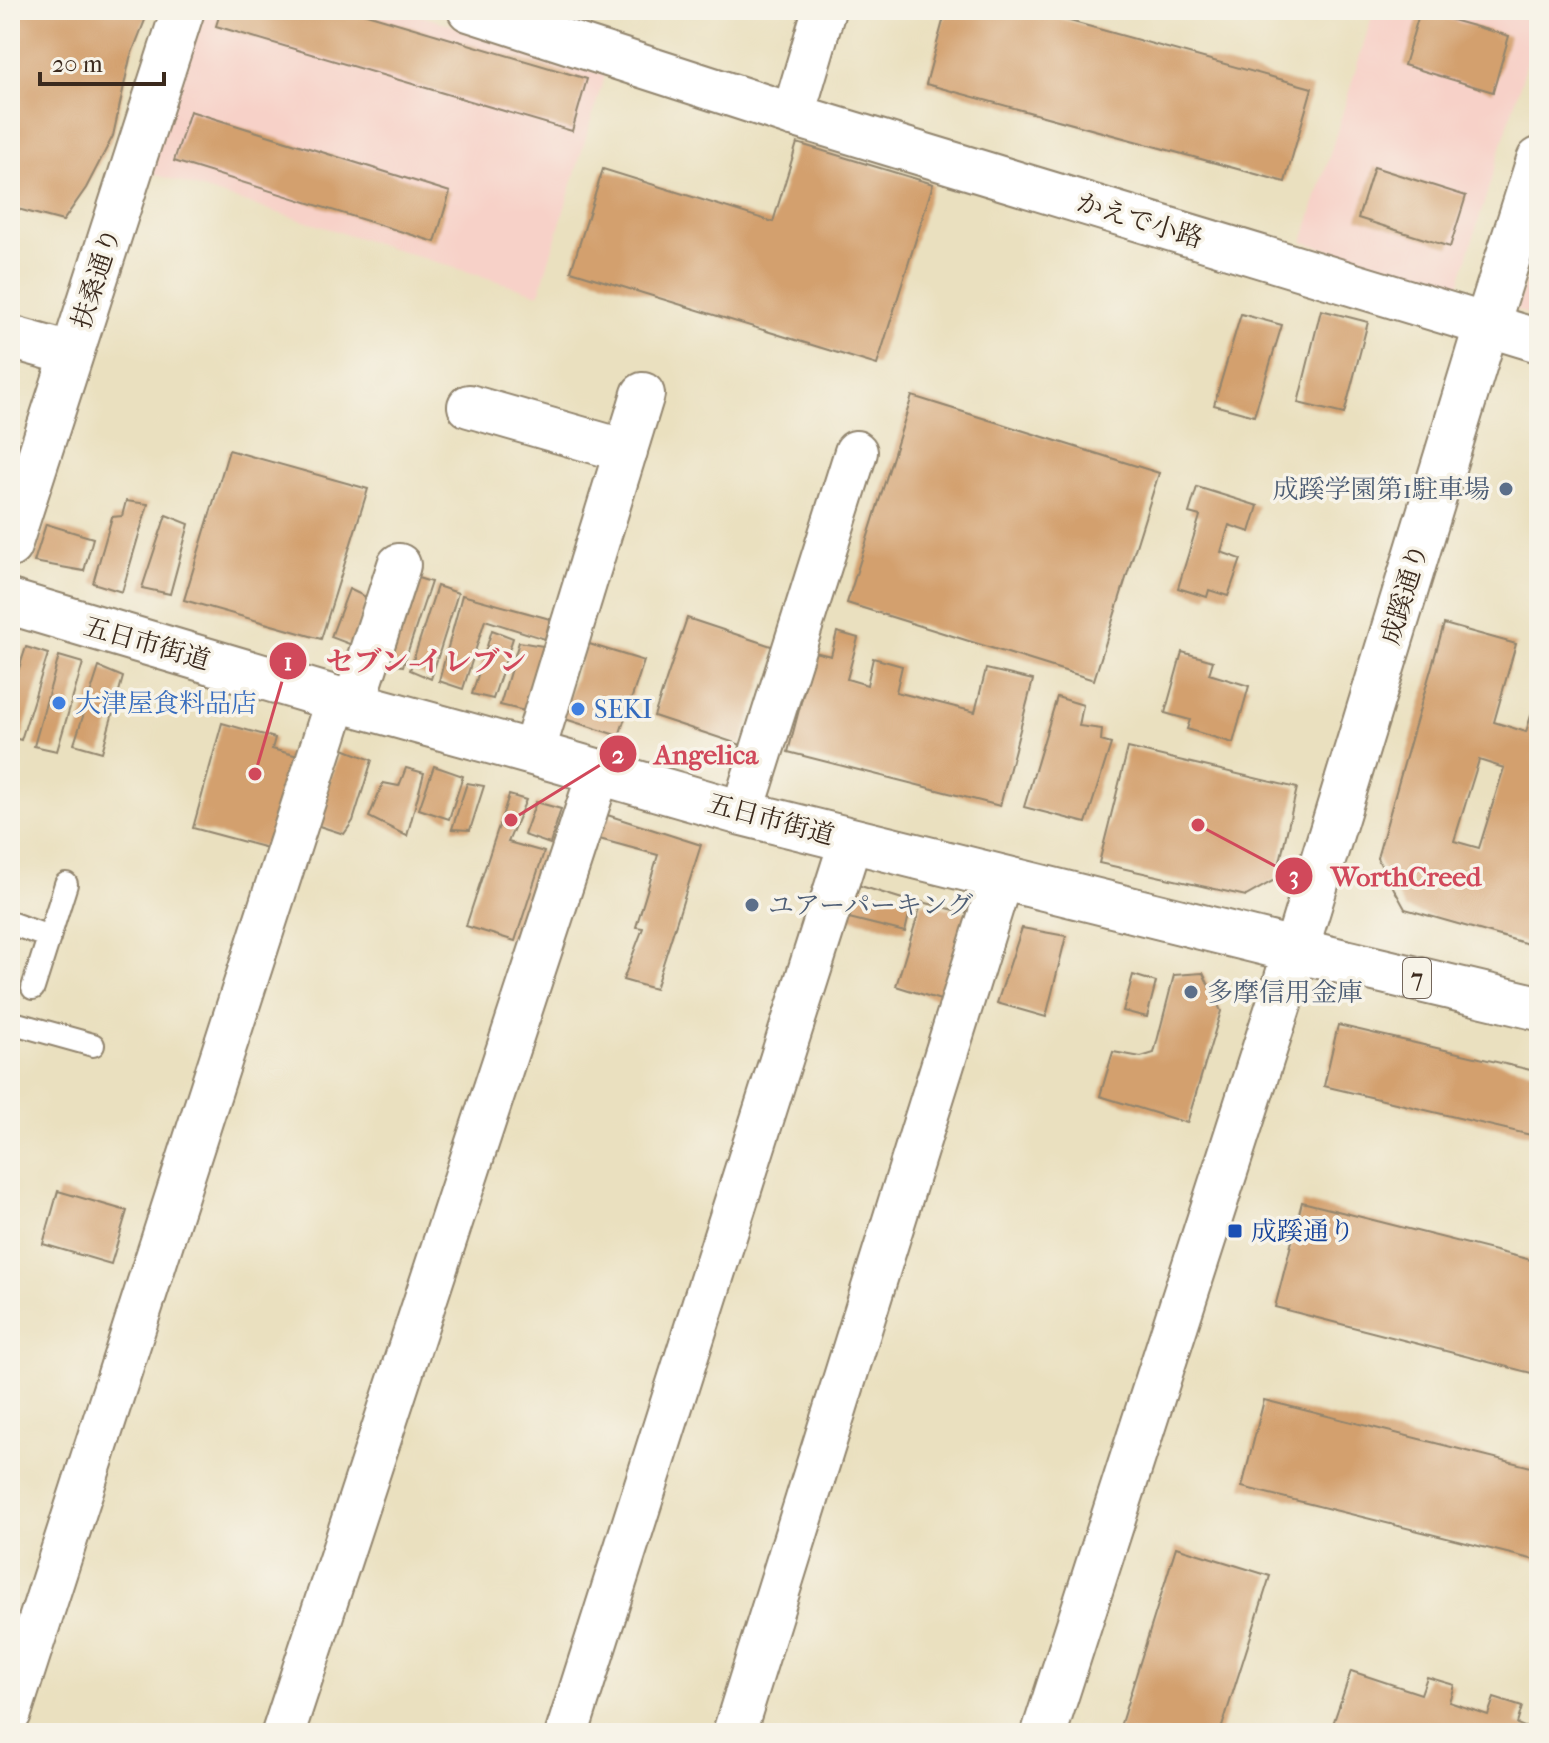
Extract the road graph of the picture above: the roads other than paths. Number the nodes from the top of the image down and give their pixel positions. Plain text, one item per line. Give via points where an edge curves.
1 (183, 10) edge
2 (469, 10) edge
3 (824, 10) edge
4 (569, 25) edge
5 (793, 115) junction
6 (1539, 160) edge
7 (1487, 324) junction
8 (10, 337) edge
9 (1539, 341) edge
10 (71, 354) junction
11 (643, 394) dead end
12 (469, 406) dead end
13 (626, 451) junction
14 (856, 452) dead end
15 (10, 546) edge
16 (399, 565) dead end
17 (10, 602) edge
18 (346, 701) junction
19 (533, 753) junction
20 (599, 772) junction
21 (742, 813) junction
22 (851, 840) junction
23 (1001, 878) junction
24 (66, 884) dead end
25 (10, 923) edge
26 (49, 937) junction
27 (1294, 950) junction
28 (33, 988) dead end
29 (1539, 1008) edge
30 (10, 1022) edge
31 (93, 1045) dead end
32 (10, 1713) edge
33 (283, 1733) edge
34 (567, 1733) edge
35 (734, 1733) edge
36 (1044, 1733) edge

1 - 10 street, 扶桑通り
2 - 4 street, かえで小路
3 - 5 street
4 - 5 street, かえで小路
5 - 7 street, かえで小路
6 - 7 street, 成蹊通り
7 - 9 street, かえで小路
7 - 27 street, 成蹊通り
8 - 10 street
10 - 15 street, 扶桑通り
11 - 13 street
12 - 13 street
13 - 19 street
14 - 21 street
16 - 18 street
17 - 18 street, 五日市街道 / 7
18 - 19 street, 五日市街道 / 7
18 - 32 street
19 - 20 street, 五日市街道 / 7
20 - 21 street, 五日市街道 / 7
20 - 33 street
21 - 22 street, 五日市街道 / 7
22 - 23 street, 五日市街道 / 7
22 - 34 street
23 - 27 street, 五日市街道 / 7
23 - 35 street
24 - 26 lane
25 - 26 lane
26 - 28 lane
27 - 29 street, 五日市街道 / 7
27 - 36 street, 成蹊通り
30 - 31 lane

